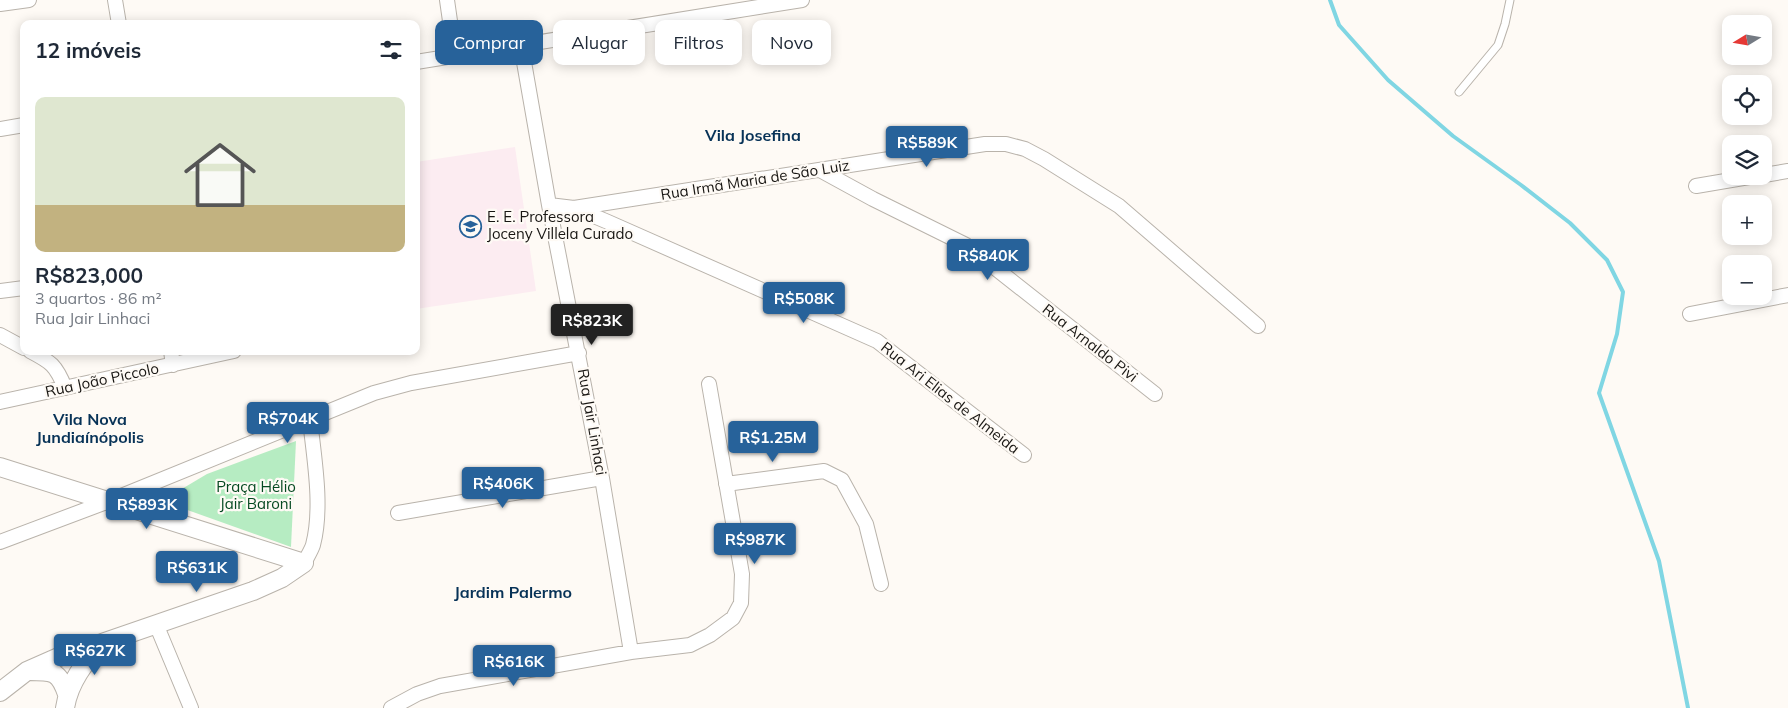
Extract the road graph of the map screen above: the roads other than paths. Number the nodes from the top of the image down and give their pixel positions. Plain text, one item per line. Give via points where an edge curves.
1 (29, 0) edge
2 (116, 0) edge
3 (446, 0) edge
4 (802, 0) edge
5 (1510, 0) edge
6 (0, 4) edge
7 (118, 20) edge
8 (449, 20) edge
9 (543, 41) edge
10 (435, 59) edge
11 (420, 61) edge
12 (524, 65) edge
13 (1459, 92) dead end
14 (20, 126) edge
15 (0, 129) edge
16 (820, 170) junction
17 (1788, 171) edge
18 (1772, 174) edge
19 (1722, 182) edge
20 (1696, 186) dead end
21 (549, 205) junction
22 (574, 208) junction
23 (20, 289) edge
24 (0, 292) edge
25 (1788, 295) edge
26 (1690, 314) dead end
27 (1258, 326) dead end
28 (0, 335) edge
29 (20, 346) edge
30 (579, 353) junction
31 (37, 355) edge
32 (199, 355) edge
33 (172, 358) edge
34 (709, 384) dead end
35 (64, 388) junction
36 (1155, 394) dead end
37 (0, 402) edge
38 (310, 420) junction
39 (1024, 455) dead end
40 (0, 466) edge
41 (602, 478) junction
42 (726, 484) junction
43 (109, 501) junction
44 (398, 513) dead end
45 (0, 542) edge
46 (304, 563) junction
47 (881, 584) dead end
48 (156, 624) junction
49 (102, 643) junction
50 (631, 652) junction
51 (27, 671) junction
52 (0, 692) edge
53 (66, 701) edge
54 (191, 708) edge
55 (391, 708) edge

1 - 6 street
2 - 7 street
3 - 8 street
4 - 9 street
5 - 13 lane via 1498,45
10 - 11 street
12 - 21 street, Rua Jair Linhaci
14 - 15 street
16 - 22 street, Rua Irmã Maria de São Luiz
16 - 27 street, Rua Irmã Maria de São Luiz via 985,144 1006,144 1025,150 1044,158 1118,206
16 - 36 street, Rua Arnaldo Pivi via 966,245
17 - 18 street
19 - 20 street
21 - 22 street, Rua Irmã Maria de São Luiz
21 - 30 street, Rua Jair Linhaci
22 - 39 street, Rua Ari Elias de Almeida via 876,341
23 - 24 street
25 - 26 street
28 - 29 street
30 - 38 street via 411,383 374,393
30 - 41 street, Rua Jair Linhaci
31 - 35 street via 50,362
32 - 33 street, Rua João Piccolo
33 - 35 street, Rua João Piccolo
34 - 42 street
35 - 37 street, Rua João Piccolo
38 - 43 street
38 - 46 street via 317,500 316,530
40 - 43 street
41 - 44 street
41 - 50 street, Rua Jair Linhaci
42 - 47 street via 824,471 842,480 866,524
42 - 50 street via 742,574 741,603 733,618 690,646
43 - 45 street
43 - 46 street
46 - 48 street via 282,578 253,591
48 - 49 street
48 - 54 street
49 - 51 street
49 - 53 street via 76,676
50 - 55 street via 440,686
51 - 52 street
51 - 53 street via 58,675 63,682

